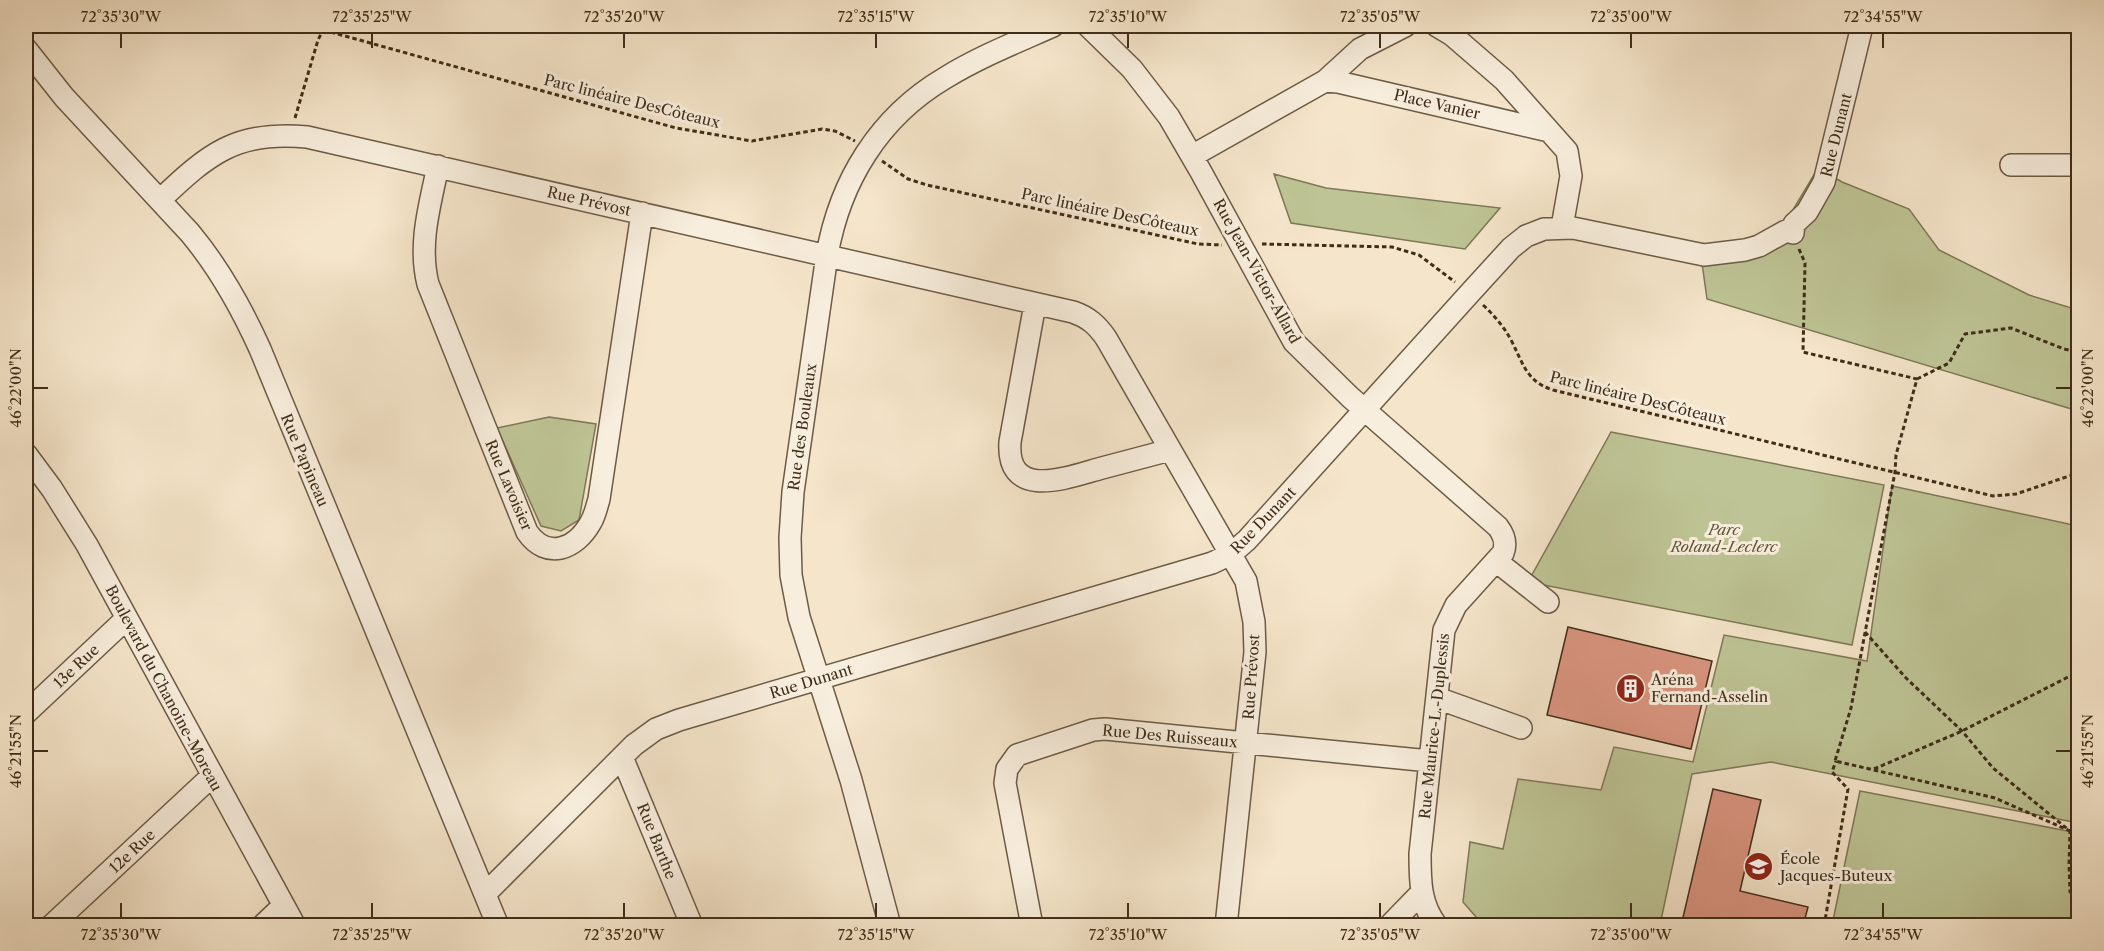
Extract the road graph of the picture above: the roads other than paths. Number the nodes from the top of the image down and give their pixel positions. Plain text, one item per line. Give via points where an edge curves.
1 (1053, 26) edge
2 (1088, 26) edge
3 (1405, 26) edge
4 (1437, 26) edge
5 (1862, 26) edge
6 (26, 49) edge
7 (1325, 81) junction
8 (1549, 131) junction
9 (1192, 156) junction
10 (2011, 165) dead end
11 (2079, 165) edge
12 (438, 166) junction
13 (160, 200) junction
14 (642, 213) junction
15 (1562, 227) junction
16 (827, 255) junction
17 (1035, 304) junction
18 (1364, 409) junction
19 (1170, 450) junction
20 (28, 465) edge
21 (1500, 552) junction
22 (1232, 554) junction
23 (1548, 602) dead end
24 (126, 619) junction
25 (819, 679) junction
26 (1437, 698) junction
27 (26, 713) edge
28 (1521, 728) dead end
29 (1245, 743) junction
30 (622, 757) junction
31 (1430, 761) junction
32 (212, 776) junction
33 (1422, 892) junction
34 (485, 894) junction
35 (283, 906) junction
36 (51, 926) edge
37 (262, 926) edge
38 (295, 926) edge
39 (498, 926) edge
40 (692, 926) edge
41 (890, 926) edge
42 (1032, 926) edge
43 (1226, 926) edge
44 (1389, 926) edge
45 (1437, 926) edge

1 - 16 street, Rue des Bouleaux via 966,66 927,89 897,114 867,151 843,194
2 - 9 street, Rue Jean-Victor-Allard via 1145,84
3 - 7 street via 1360,49
4 - 8 street via 1452,34 1504,80
5 - 15 street, Rue Dunant via 1830,165 1816,198 1794,224 1793,233 1786,231 1744,250 1704,255
6 - 13 street, Rue Papineau via 64,97
7 - 8 street, Place Vanier
7 - 9 street
8 - 15 street via 1567,151 1571,166
9 - 18 street, Rue Jean-Victor-Allard via 1294,342
10 - 11 street
12 - 13 street, Rue Prévost via 329,140 290,135 254,139 216,153 195,166
12 - 14 street, Rue Prévost
12 - 14 street, Rue Lavoisier via 424,242 428,284 527,532 539,546 548,549 565,547 585,530 599,499
13 - 34 street, Rue Papineau via 207,253 249,323
14 - 16 street, Rue Prévost
15 - 18 street, Rue Dunant via 1534,232 1518,241
16 - 17 street, Rue Prévost
16 - 25 street, Rue des Bouleaux via 790,538 795,601
17 - 19 street, Rue Prévost via 1081,315 1100,329
17 - 19 street via 1010,442 1009,453 1018,472 1026,478 1048,482
18 - 21 street, Rue Jean-Victor-Allard via 1498,527 1504,537
18 - 22 street, Rue Dunant
19 - 22 street, Rue Prévost
20 - 24 street, Boulevard du Chanoine-Moreau via 70,516
21 - 23 street, Rue Jean-Victor-Allard
21 - 26 street, Rue Maurice-L.-Duplessis via 1447,620
22 - 25 street, Rue Dunant
22 - 29 street, Rue Prévost via 1246,581 1254,622
24 - 27 street, 13e Rue
24 - 32 street, Boulevard du Chanoine-Moreau
25 - 30 street, Rue Dunant via 667,724
25 - 41 street, Rue des Bouleaux
26 - 28 street
26 - 31 street, Rue Maurice-L.-Duplessis
29 - 31 street, Rue Des Ruisseaux
29 - 42 street, Rue Des Ruisseaux via 1105,729 1017,755 1007,769 1005,783
29 - 43 street, Rue Prévost
30 - 34 street, Rue Dunant
30 - 40 street, Rue Barthe
31 - 33 street, Rue Maurice-L.-Duplessis via 1420,854
32 - 35 street, Boulevard du Chanoine-Moreau
32 - 36 street, 12e Rue
33 - 44 street
33 - 45 street, Rue Maurice-L.-Duplessis
34 - 39 street, Rue Papineau
35 - 37 street
35 - 38 street, Boulevard du Chanoine-Moreau

